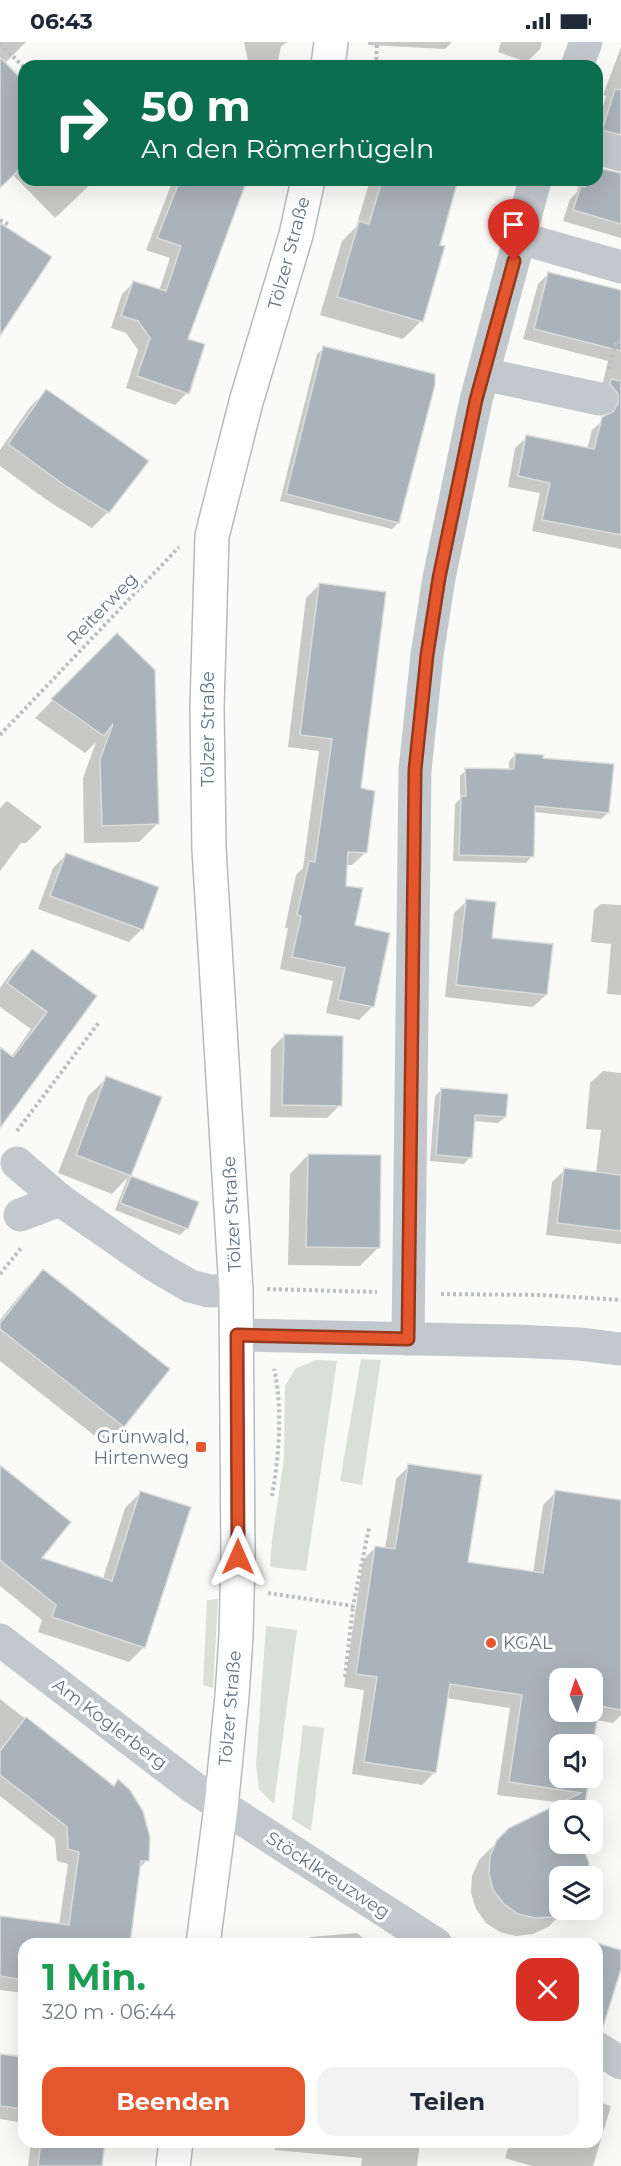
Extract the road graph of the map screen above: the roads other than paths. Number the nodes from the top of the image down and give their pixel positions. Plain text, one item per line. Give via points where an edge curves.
1 (330, 42) edge
2 (586, 42) edge
3 (328, 60) edge
4 (579, 60) edge
5 (603, 150) edge
6 (621, 155) edge
7 (307, 186) edge
8 (534, 186) edge
9 (520, 238) junction
10 (621, 267) edge
11 (483, 374) junction
12 (600, 399) dead end
13 (17, 1163) road end
14 (60, 1200) junction
15 (20, 1215) dead end
16 (236, 1290) junction
17 (237, 1335) junction
18 (408, 1339) junction
19 (621, 1349) edge
20 (0, 1640) edge
21 (221, 1807) junction
22 (203, 1938) edge
23 (427, 1938) edge
24 (603, 2052) edge
25 (621, 2063) edge
26 (175, 2148) edge
27 (173, 2166) edge

1 - 3 main road
2 - 4 street
5 - 6 street
7 - 16 main road, Tölzer Straße via 212,536 207,707 209,849
8 - 9 street
9 - 10 street
9 - 11 street
11 - 12 street
11 - 18 street via 439,578 415,770
13 - 14 street, Tölzer Straße
14 - 15 street
14 - 16 street, Tölzer Straße via 190,1286 209,1291
16 - 17 main road, Tölzer Straße
17 - 18 street
17 - 21 main road, Tölzer Straße via 236,1636
18 - 19 street
20 - 21 street, Am Koglerberg
21 - 22 main road, Tölzer Straße
21 - 23 street, Stöcklkreuzweg
24 - 25 street
26 - 27 main road

